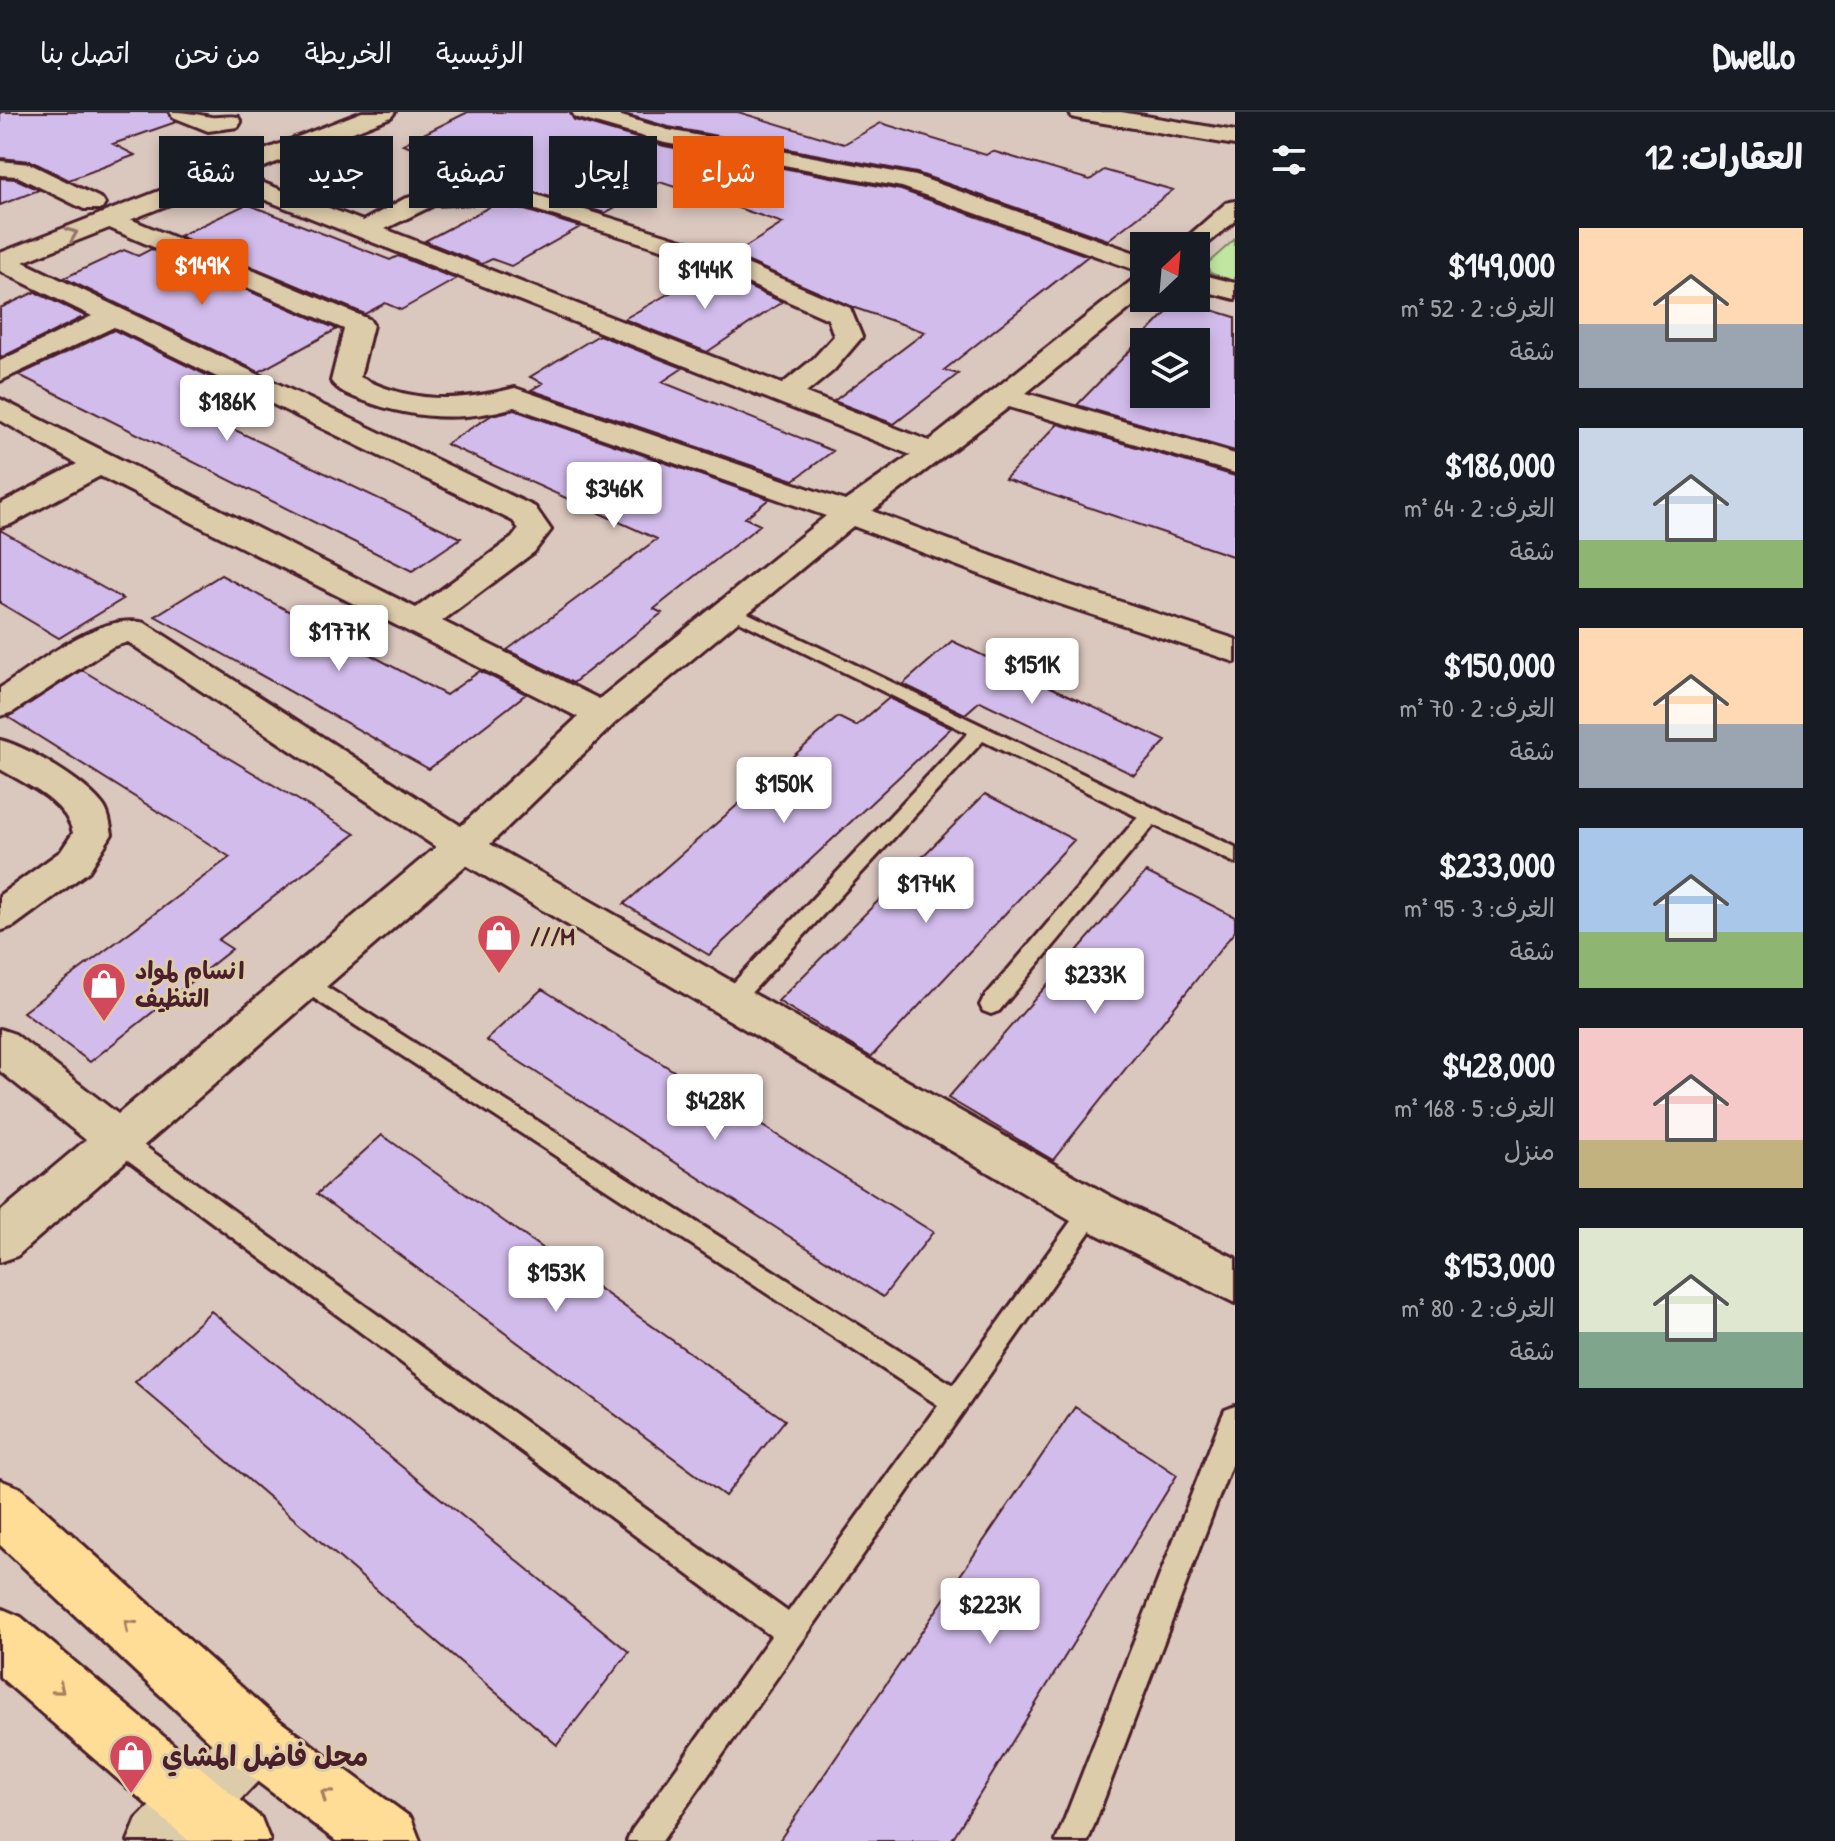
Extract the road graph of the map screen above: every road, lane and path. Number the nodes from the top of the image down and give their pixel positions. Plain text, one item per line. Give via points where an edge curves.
1 (181, 112) edge
2 (330, 112) edge
3 (383, 112) edge
4 (583, 112) edge
5 (1080, 112) edge
6 (230, 122) dead end
7 (282, 131) junction
8 (1227, 133) edge
9 (293, 136) edge
10 (322, 136) edge
11 (0, 168) edge
12 (264, 190) edge
13 (159, 195) edge
14 (1235, 208) edge
15 (101, 212) junction
16 (366, 229) junction
17 (1207, 232) edge
18 (1, 255) edge
19 (1130, 260) edge
20 (1210, 285) edge
21 (1235, 291) edge
22 (1130, 295) edge
23 (114, 316) junction
24 (0, 372) edge
25 (786, 395) junction
26 (1004, 396) junction
27 (0, 408) edge
28 (933, 453) junction
29 (100, 464) junction
30 (1235, 464) edge
31 (849, 513) junction
32 (0, 517) edge
33 (731, 610) junction
34 (418, 623) junction
35 (1235, 651) edge
36 (0, 704) edge
37 (602, 715) junction
38 (980, 732) junction
39 (0, 752) edge
40 (1151, 815) junction
41 (463, 846) junction
42 (1235, 856) edge
43 (0, 916) edge
44 (303, 980) junction
45 (730, 1001) junction
46 (991, 1005) dead end
47 (0, 1046) edge
48 (117, 1139) junction
49 (1093, 1210) junction
50 (0, 1241) edge
51 (1235, 1282) edge
52 (956, 1402) junction
53 (1235, 1419) edge
54 (0, 1507) edge
55 (792, 1633) junction
56 (0, 1638) edge
57 (255, 1741) junction
58 (198, 1829) edge
59 (388, 1841) edge
60 (643, 1841) edge
61 (1072, 1841) edge

1 - 6 street via 208,124
2 - 7 main road
3 - 10 main road
4 - 19 street via 665,136 907,181
5 - 8 street
7 - 9 main road
7 - 15 main road
11 - 15 street via 22,169
12 - 16 street
13 - 15 main road
14 - 17 street
15 - 18 main road
15 - 31 street via 359,325 345,381 357,389 427,408 476,408 515,397
16 - 25 street
16 - 25 street via 432,198 497,195 530,200 702,254 840,314 848,337
18 - 23 street
20 - 21 street
22 - 26 street
23 - 24 street
23 - 34 street via 524,514 535,530 523,545
25 - 28 street
26 - 28 street
26 - 30 street
27 - 29 street
28 - 31 street
29 - 32 street
29 - 34 street
31 - 33 street
31 - 35 street via 1054,591
33 - 37 street
33 - 38 lane
34 - 37 street
36 - 41 street via 100,639 133,630
37 - 41 street
38 - 40 lane
38 - 45 lane
39 - 43 street via 88,812 93,834 75,861
40 - 42 lane
40 - 46 lane
41 - 44 street
41 - 45 street
44 - 48 street
44 - 52 lane
45 - 49 street
47 - 48 street
48 - 50 street
48 - 55 lane
49 - 51 street
49 - 52 lane
52 - 55 lane
53 - 61 lane
57 -> 54 main road
55 - 60 lane
56 -> 58 main road
57 - 58 street
59 -> 57 main road

